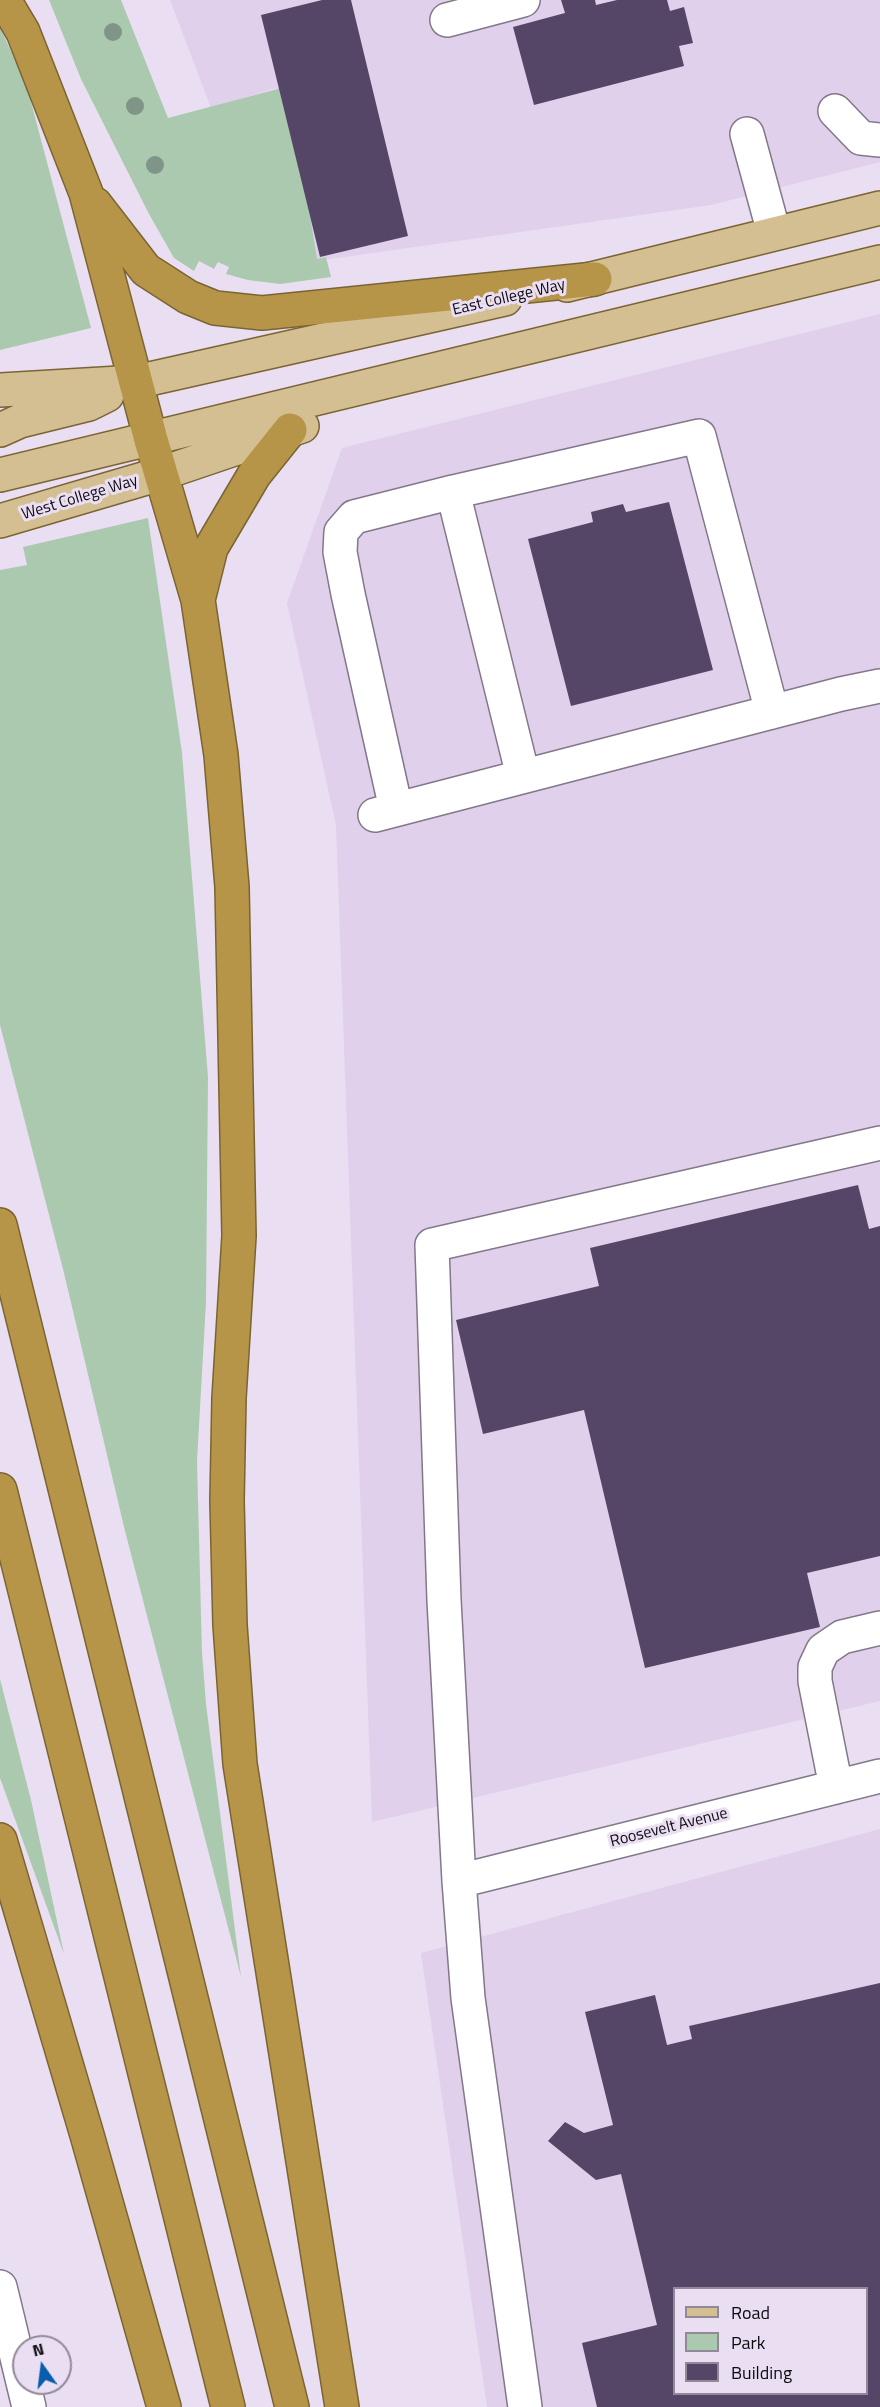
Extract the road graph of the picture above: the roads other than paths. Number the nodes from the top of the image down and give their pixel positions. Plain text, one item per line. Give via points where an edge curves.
1 (4, 0) edge
2 (524, 0) edge
3 (447, 20) dead end
4 (835, 111) dead end
5 (747, 134) dead end
6 (880, 140) edge
7 (86, 193) junction
8 (880, 208) edge
9 (774, 233) junction
10 (880, 262) edge
11 (595, 279) junction
12 (595, 331) junction
13 (136, 382) junction
14 (0, 390) edge
15 (0, 430) edge
16 (290, 430) junction
17 (151, 440) junction
18 (160, 474) junction
19 (0, 475) edge
20 (453, 492) junction
21 (0, 521) edge
22 (198, 600) junction
23 (880, 686) edge
24 (772, 712) junction
25 (523, 776) junction
26 (880, 1143) edge
27 (0, 1225) edge
28 (0, 1490) edge
29 (880, 1628) edge
30 (880, 1776) edge
31 (836, 1787) junction
32 (0, 1840) edge
33 (459, 1881) junction
34 (0, 2287) edge
35 (29, 2407) edge
36 (164, 2407) edge
37 (228, 2407) edge
38 (292, 2407) edge
39 (342, 2407) edge
40 (525, 2407) edge

1 - 7 highway via 22,32
2 - 3 street
4 - 6 street via 861,138
5 - 9 street
7 - 11 highway via 146,270 188,297 214,308 262,313
7 - 13 highway
8 - 9 main road, East College Way
9 - 11 main road, East College Way
10 - 12 main road
11 - 13 main road, East College Way
12 - 16 main road
12 - 17 main road
13 - 14 main road
13 - 15 main road via 89,404 20,421
13 - 17 highway
16 - 18 main road
16 - 22 highway via 254,475 211,548
17 - 18 highway
17 - 19 main road
18 - 21 main road, West College Way
18 - 22 highway
20 - 24 street via 699,436
20 - 25 street
20 - 25 street via 354,517 341,532 340,552 386,812
22 - 39 highway via 221,755 232,887 239,1236 227,1501 230,1625 240,1764
23 - 24 street
24 - 25 street
26 - 33 street via 432,1245 444,1600
27 - 38 highway
28 - 37 highway
29 - 31 street via 842,1637 823,1650 815,1667
30 - 31 street, Roosevelt Avenue
31 - 33 street, Roosevelt Avenue
32 - 36 highway
33 - 40 street via 468,1998
34 - 35 street

